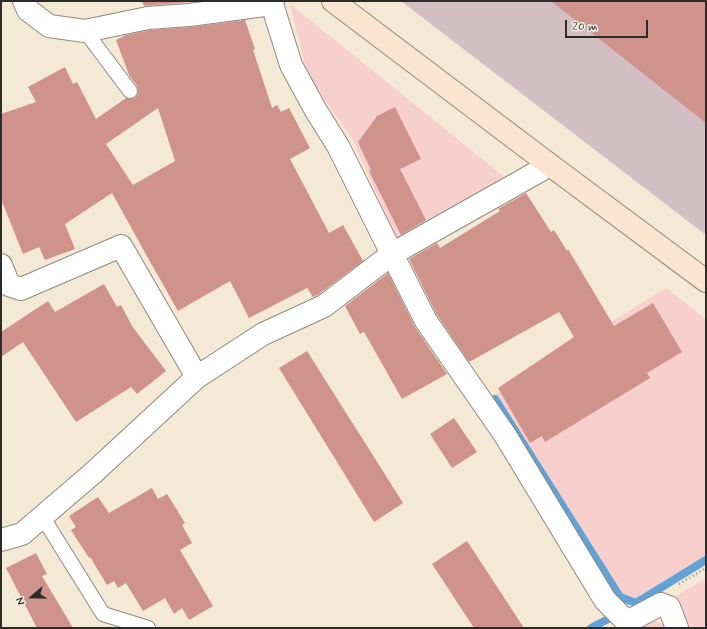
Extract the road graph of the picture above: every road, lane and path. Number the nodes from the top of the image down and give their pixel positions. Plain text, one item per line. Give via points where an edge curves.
1 (24, 1) edge
2 (333, 1) edge
3 (272, 2) edge
4 (85, 31) junction
5 (130, 91) dead end
6 (550, 165) junction
7 (392, 254) junction
8 (1, 265) edge
9 (706, 281) edge
10 (196, 377) junction
11 (42, 516) junction
12 (1, 540) edge
13 (148, 628) edge
14 (677, 628) edge

1 - 4 street via 28,10 49,26
2 - 6 street
3 - 4 street via 190,15 148,18
3 - 7 street via 291,65 338,146
4 - 5 lane
6 - 7 street
6 - 9 street
7 - 10 street via 324,306 263,334
7 - 14 street via 426,321 505,436 605,600 626,622 661,604 669,607
8 - 10 street via 9,285 21,288 121,246
10 - 11 street via 92,474
11 - 12 street via 22,534
11 - 13 lane via 103,614

